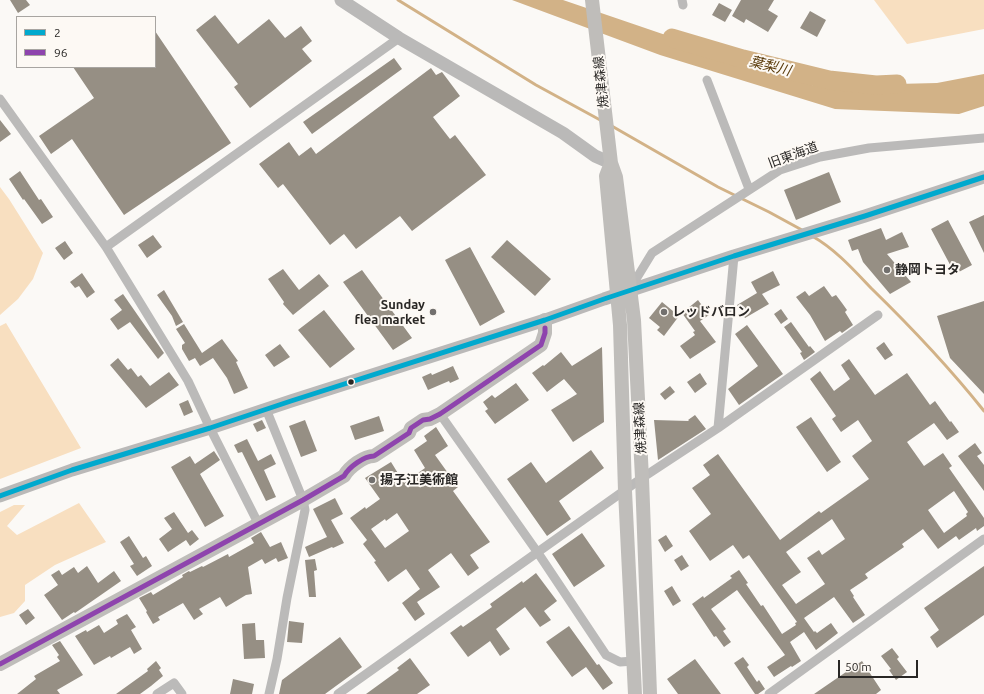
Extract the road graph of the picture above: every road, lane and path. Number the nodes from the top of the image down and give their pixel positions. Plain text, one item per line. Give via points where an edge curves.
1 (342, 0) edge
2 (592, 0) edge
3 (399, 38) junction
4 (707, 80) dead end
5 (0, 99) edge
6 (984, 138) edge
7 (611, 163) junction
8 (984, 177) edge
9 (746, 191) junction
10 (106, 247) junction
11 (734, 256) junction
12 (624, 292) junction
13 (878, 315) dead end
14 (545, 320) junction
15 (266, 409) junction
16 (440, 414) junction
17 (210, 428) junction
18 (718, 428) junction
19 (642, 478) junction
20 (625, 491) junction
21 (0, 496) edge
22 (303, 500) junction
23 (258, 522) junction
24 (984, 539) edge
25 (538, 553) junction
26 (634, 662) junction
27 (0, 664) edge
28 (157, 694) edge
29 (182, 694) edge
30 (269, 694) edge
31 (338, 694) edge
32 (635, 694) edge
33 (650, 694) edge
34 (769, 694) edge

1 - 3 main road
2 - 7 main road, 焼津森線
3 - 7 main road via 563,133 595,156
3 - 10 street
4 - 9 street
5 - 10 street
6 - 9 street, 旧東海道 via 870,148 820,157 780,170
7 - 12 main road, 焼津森線 via 616,177
8 - 11 main road
9 - 12 street, 旧東海道 via 652,253
10 - 17 street via 188,381
11 - 12 main road
11 - 18 street
12 - 14 main road
12 - 19 main road, 焼津森線 via 634,320
12 - 20 main road, 焼津森線
13 - 18 street
14 - 15 main road
14 - 16 main road via 545,333 541,345
15 - 17 main road
15 - 22 street
16 - 22 main road via 423,420 411,428 409,433 374,456 368,456 346,471 344,476
16 - 25 street
17 - 21 main road via 72,470
17 - 23 street
18 - 19 street
19 - 20 street
19 - 33 main road, 焼津森線
20 - 25 street
20 - 26 main road, 焼津森線
22 - 23 main road
22 - 30 street via 305,510
23 - 27 main road
24 - 34 street
25 - 26 street via 606,655 620,662
25 - 31 street
26 - 32 main road, 焼津森線
28 - 29 street via 174,683

